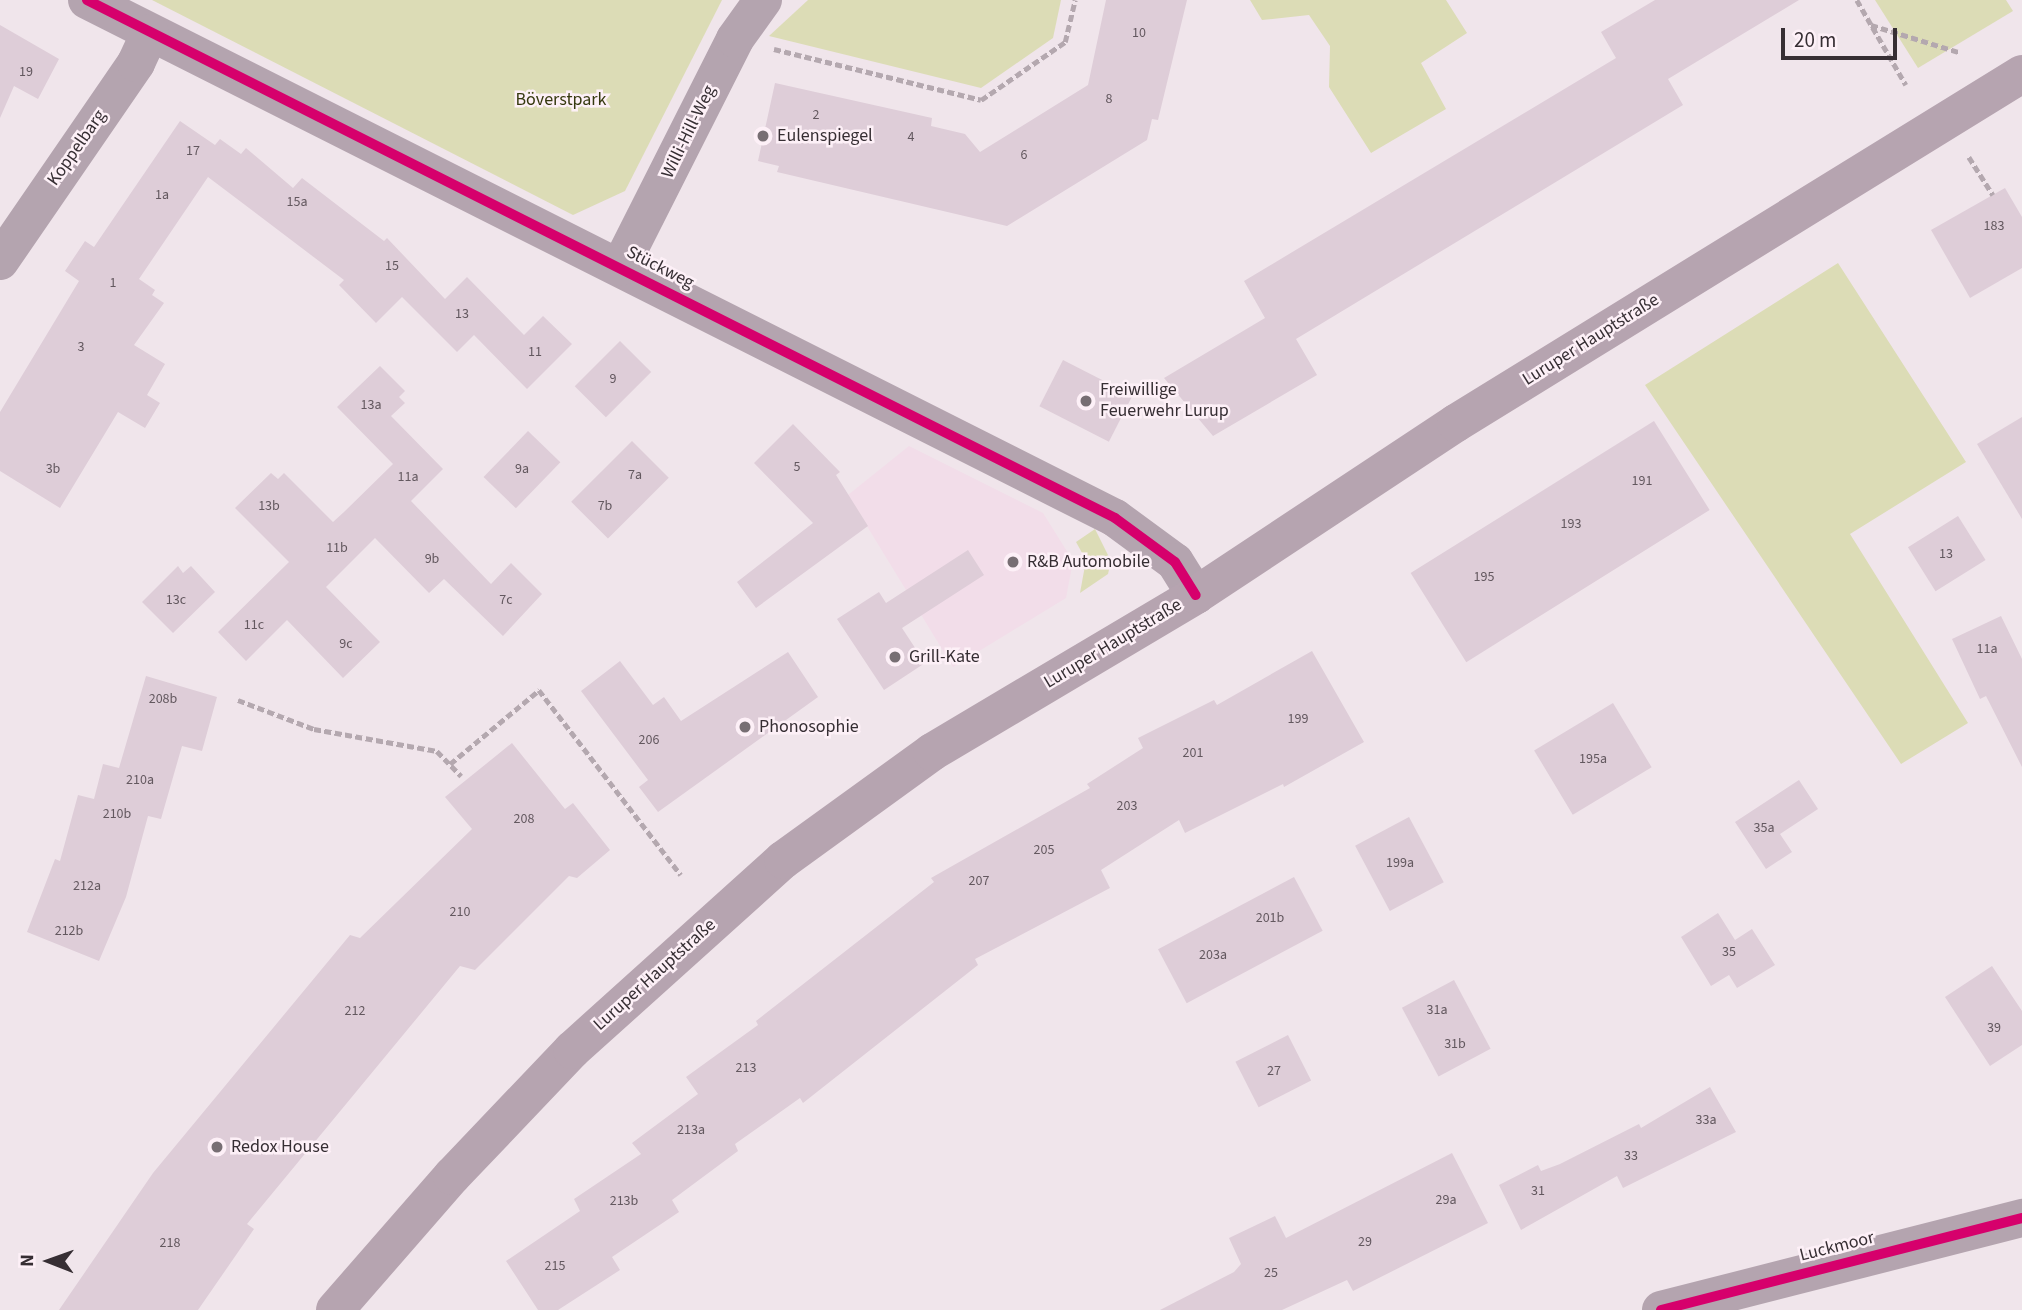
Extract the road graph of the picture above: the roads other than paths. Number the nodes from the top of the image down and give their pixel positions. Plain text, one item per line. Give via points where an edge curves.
1 (87, 0) edge
2 (763, 0) edge
3 (150, 33) junction
4 (2022, 74) edge
5 (0, 261) edge
6 (620, 267) junction
7 (1196, 595) junction
8 (2022, 1218) edge
9 (335, 1310) edge
10 (1661, 1310) edge

1 - 3 street, Stückweg
2 - 6 street, Willi-Hill-Weg via 735,39
3 - 5 street, Koppelbarg via 136,63
3 - 6 street, Stückweg
4 - 7 main road, Luruper Hauptstraße via 1456,423
6 - 7 street, Stückweg via 1115,518 1175,562
7 - 9 main road, Luruper Hauptstraße via 932,752 783,860 572,1050 425,1205
8 - 10 street, Luckmoor

